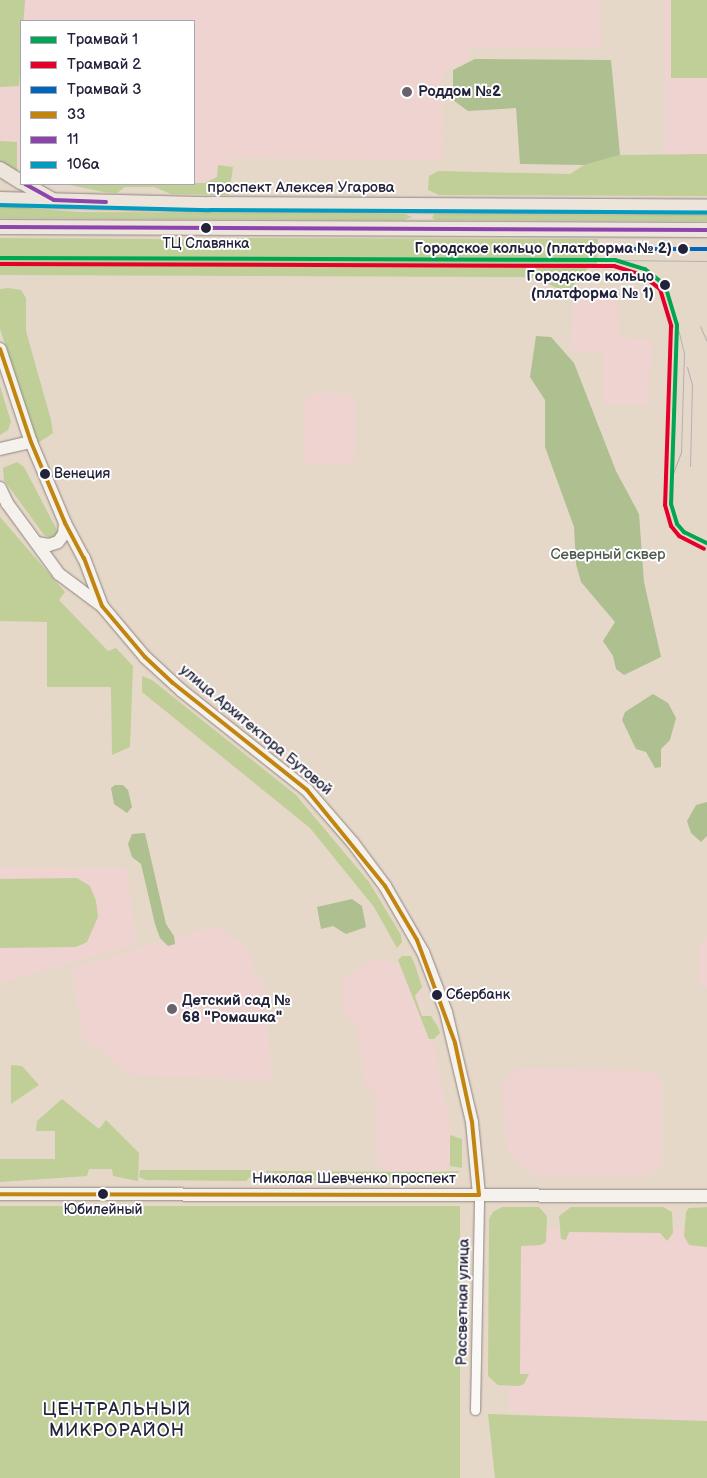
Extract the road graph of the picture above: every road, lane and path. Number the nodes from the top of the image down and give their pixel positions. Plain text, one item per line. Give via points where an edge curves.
1 (0, 169) edge
2 (20, 181) edge
3 (27, 185) edge
4 (0, 199) edge
5 (54, 200) junction
6 (422, 205) junction
7 (707, 207) edge
8 (0, 227) edge
9 (423, 228) junction
10 (707, 230) edge
11 (0, 349) edge
12 (31, 442) junction
13 (0, 449) edge
14 (0, 488) edge
15 (4, 504) edge
16 (65, 522) junction
17 (37, 543) junction
18 (102, 606) junction
19 (0, 1194) edge
20 (479, 1196) junction
21 (707, 1196) edge
22 (475, 1410) dead end

1 - 2 main road
3 - 5 main road
4 - 5 main road, проспект Алексея Угарова
5 - 6 main road, проспект Алексея Угарова
6 - 7 main road, проспект Алексея Угарова
6 - 9 main road
8 - 9 main road
9 - 10 main road
11 - 12 main road, улица Архитектора Бутовой
12 - 13 main road
12 - 16 main road, улица Архитектора Бутовой
14 - 15 main road, улица Архитектора Бутовой
15 - 17 main road, улица Архитектора Бутовой
16 - 17 main road via 64,534 58,542 48,545
16 - 18 main road, улица Архитектора Бутовой via 84,558
17 - 18 main road, улица Архитектора Бутовой via 59,574
18 - 20 main road, улица Архитектора Бутовой via 145,657 173,683 307,790 354,843 385,886 423,952 446,1012 472,1122
19 - 20 main road, Николая Шевченко проспект
20 - 21 main road, Николая Шевченко проспект
20 - 22 street, Рассветная улица

